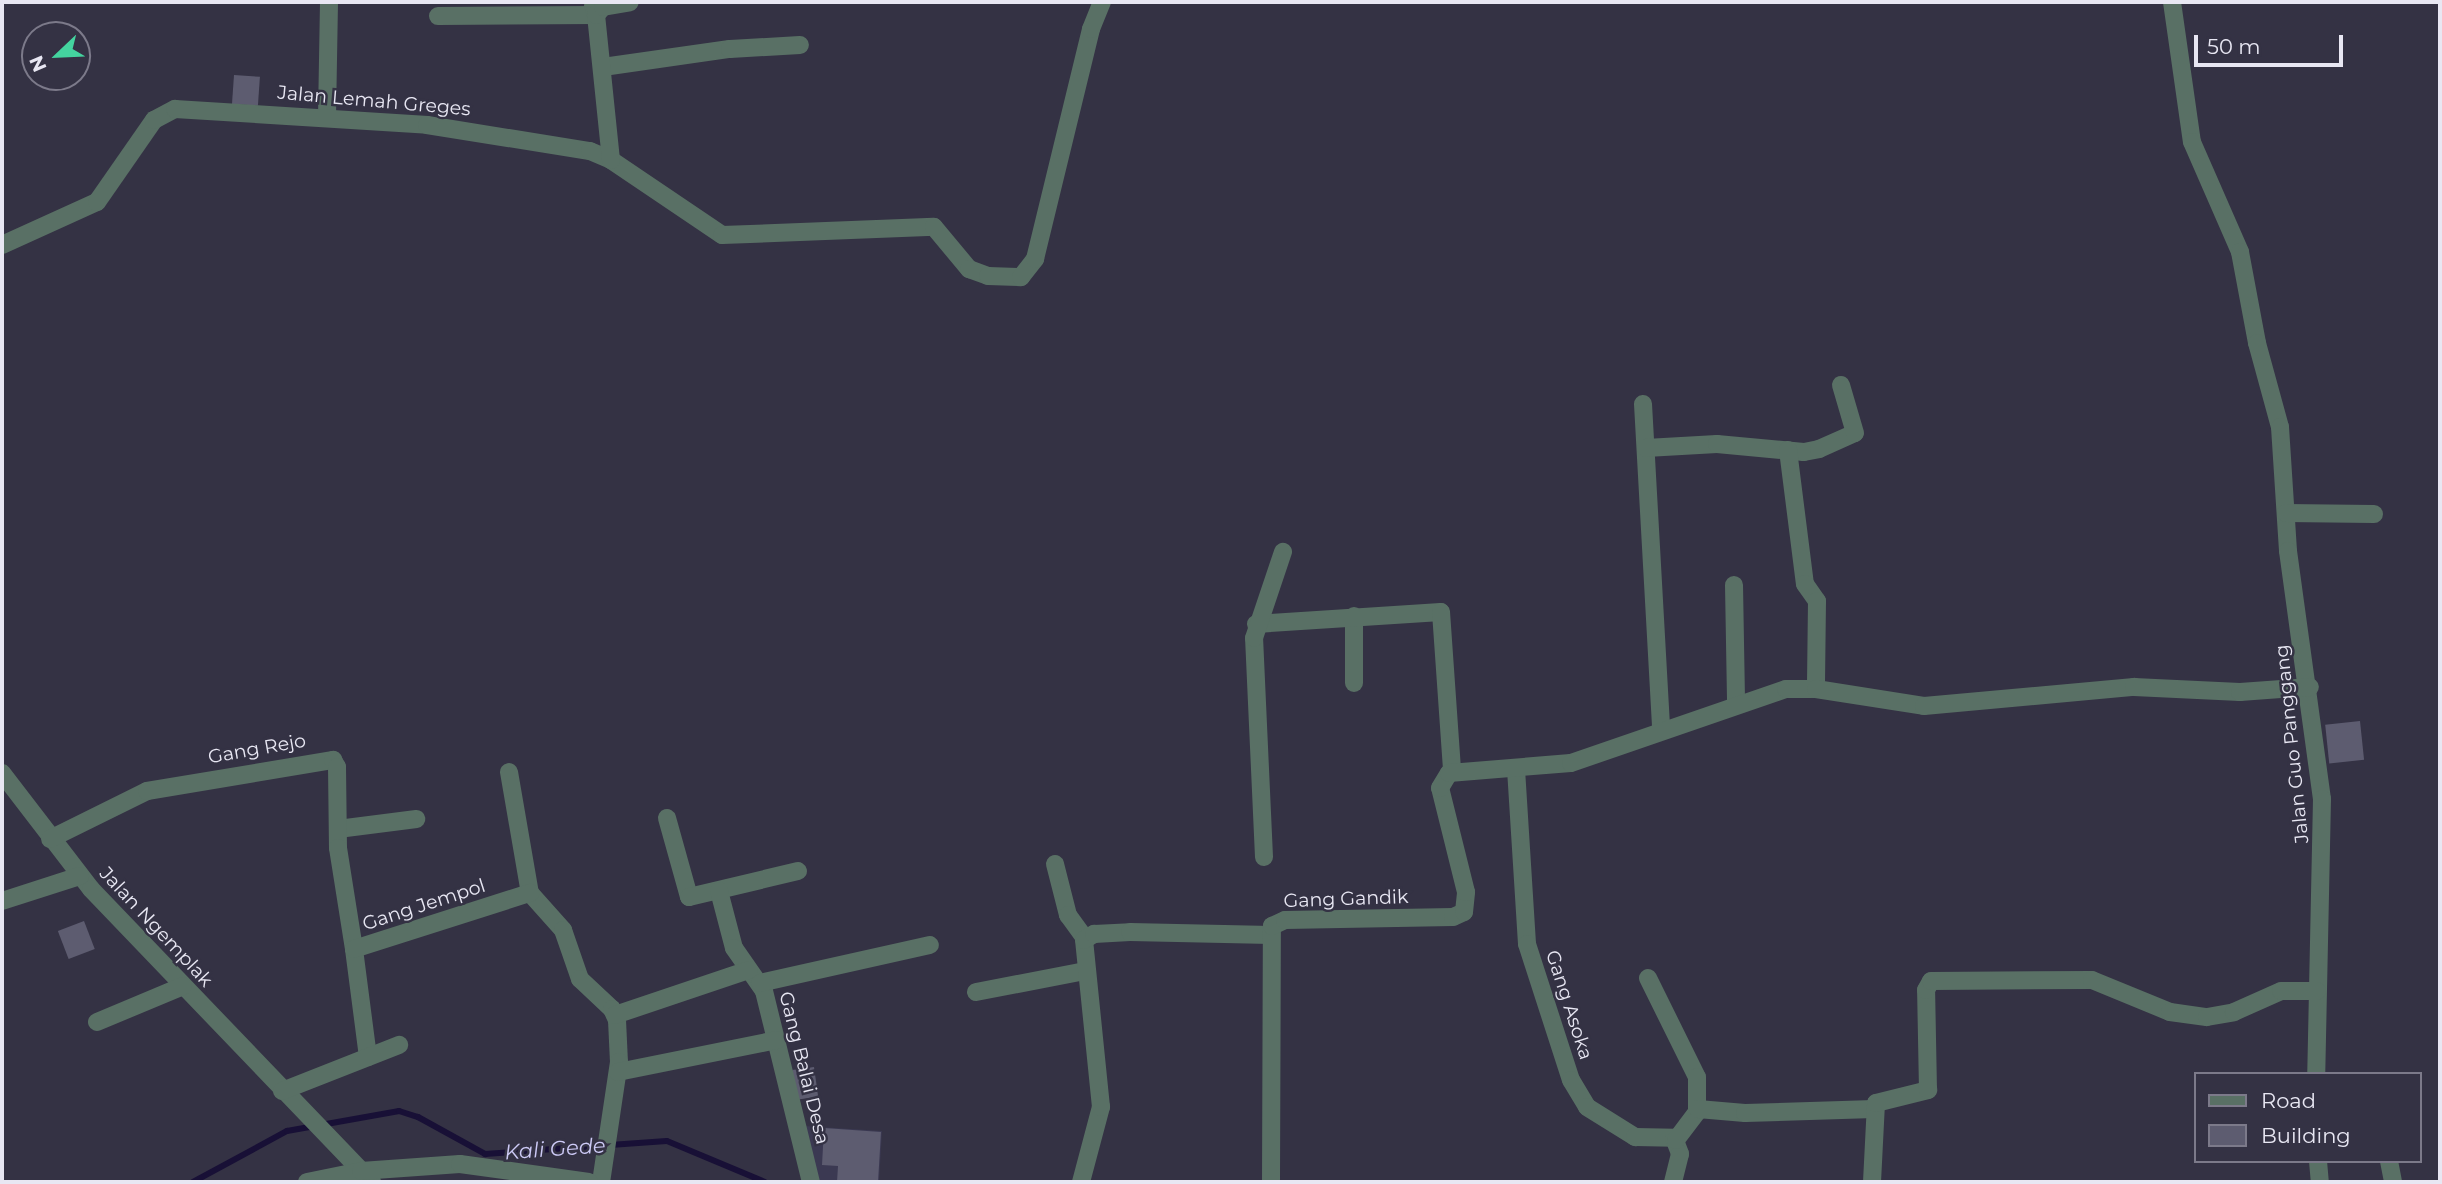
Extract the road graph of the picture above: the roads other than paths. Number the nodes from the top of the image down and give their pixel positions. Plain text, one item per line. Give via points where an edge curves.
1 (329, 2) edge
2 (630, 2) edge
3 (1102, 2) edge
4 (2172, 2) edge
5 (594, 8) edge
6 (438, 16) dead end
7 (800, 44) dead end
8 (603, 67) junction
9 (327, 117) junction
10 (611, 160) junction
11 (2, 245) edge
12 (1841, 385) dead end
13 (1643, 404) dead end
14 (1646, 448) junction
15 (1787, 450) junction
16 (2286, 513) junction
17 (2374, 514) dead end
18 (1283, 552) dead end
19 (1734, 585) dead end
20 (1354, 616) junction
21 (1256, 624) junction
22 (1354, 683) dead end
23 (2310, 687) junction
24 (1816, 689) junction
25 (1736, 704) junction
26 (1661, 731) junction
27 (1516, 769) junction
28 (1452, 771) junction
29 (509, 772) dead end
30 (2, 773) edge
31 (10, 799) edge
32 (667, 818) dead end
33 (416, 819) dead end
34 (338, 829) junction
35 (50, 839) junction
36 (1264, 857) dead end
37 (1055, 864) dead end
38 (798, 871) dead end
39 (80, 876) junction
40 (719, 891) junction
41 (530, 893) junction
42 (2, 901) edge
43 (1270, 935) junction
44 (1085, 938) junction
45 (930, 945) dead end
46 (354, 949) junction
47 (1085, 971) junction
48 (755, 976) junction
49 (1648, 978) dead end
50 (183, 986) junction
51 (2317, 991) junction
52 (976, 992) dead end
53 (615, 1014) junction
54 (97, 1022) dead end
55 (777, 1040) junction
56 (399, 1045) dead end
57 (368, 1057) junction
58 (618, 1072) junction
59 (2316, 1072) edge
60 (286, 1096) junction
61 (1698, 1109) junction
62 (1874, 1109) junction
63 (1676, 1140) junction
64 (2319, 1163) edge
65 (2389, 1163) edge
66 (367, 1177) edge
67 (307, 1182) edge
68 (589, 1182) edge
69 (601, 1182) edge
70 (811, 1182) edge
71 (1081, 1182) edge
72 (1271, 1182) edge
73 (1672, 1182) edge
74 (1872, 1182) edge
75 (2320, 1182) edge
76 (2393, 1182) edge

1 - 9 street
2 - 5 street
3 - 10 street, Jalan Lemah Greges via 1091,29 1035,259 1021,276 988,276 969,269 936,228 722,235
4 - 16 street, Jalan Guo Panggang via 2192,142 2240,252 2256,343 2277,411
5 - 6 street
5 - 8 street
7 - 8 street
8 - 10 street
9 - 10 street, Jalan Lemah Greges via 469,130
9 - 11 street, Jalan Lemah Greges via 205,107 169,110 149,127 97,202
12 - 15 street via 1854,435 1812,451
13 - 14 street
14 - 15 street via 1727,444
14 - 26 street
15 - 24 street via 1805,584 1817,601
16 - 17 street
16 - 23 street, Jalan Guo Panggang
18 - 21 street
19 - 25 street
20 - 21 street
20 - 22 street
20 - 28 street via 1441,612
21 - 36 street via 1254,685
23 - 24 street via 2240,692 2134,687 1924,706
23 - 51 street, Jalan Guo Panggang via 2323,842
24 - 25 street via 1786,689
25 - 26 street
26 - 27 street via 1571,763
27 - 28 street
27 - 63 street, Gang Asoka via 1527,944 1576,1093 1587,1107 1636,1137
28 - 43 street, Gang Gandik via 1440,788 1466,892 1464,912 1453,917 1285,920 1274,925
29 - 41 street
30 - 31 street, Jalan Ngemplak
31 - 35 street, Jalan Ngemplak
32 - 40 street via 687,895
33 - 34 street
34 - 35 street, Gang Rejo via 337,767 329,760 147,791
34 - 46 street, Gang Rejo
35 - 39 street, Jalan Ngemplak
37 - 44 street via 1068,915
38 - 40 street
39 - 42 street
39 - 50 street, Jalan Ngemplak
40 - 48 street, Gang Balai Desa via 734,948
41 - 46 street, Gang Jempol
41 - 53 street via 563,930 581,982
43 - 44 street via 1130,932
43 - 72 street, Gang Gandik
44 - 47 street
45 - 48 street
46 - 57 street, Gang Jempol
47 - 52 street
47 - 71 street via 1101,1113
48 - 53 street
48 - 55 street, Gang Balai Desa
49 - 61 street via 1695,1069
50 - 54 street
50 - 60 street, Jalan Ngemplak
51 - 59 street, Jalan Guo Panggang
51 - 62 street via 2281,991 2234,1012 2207,1017 2170,1012 2092,980 1933,981 1926,990 1927,1092 1880,1099
53 - 58 street
55 - 58 street
55 - 70 street, Gang Balai Desa
56 - 57 street
57 - 60 street
58 - 69 street
60 - 66 street, Jalan Ngemplak
61 - 62 street via 1736,1113
61 - 63 street
62 - 74 street
63 - 73 street via 1679,1154
64 - 75 street
65 - 76 street
66 - 67 street
66 - 68 street via 474,1165

